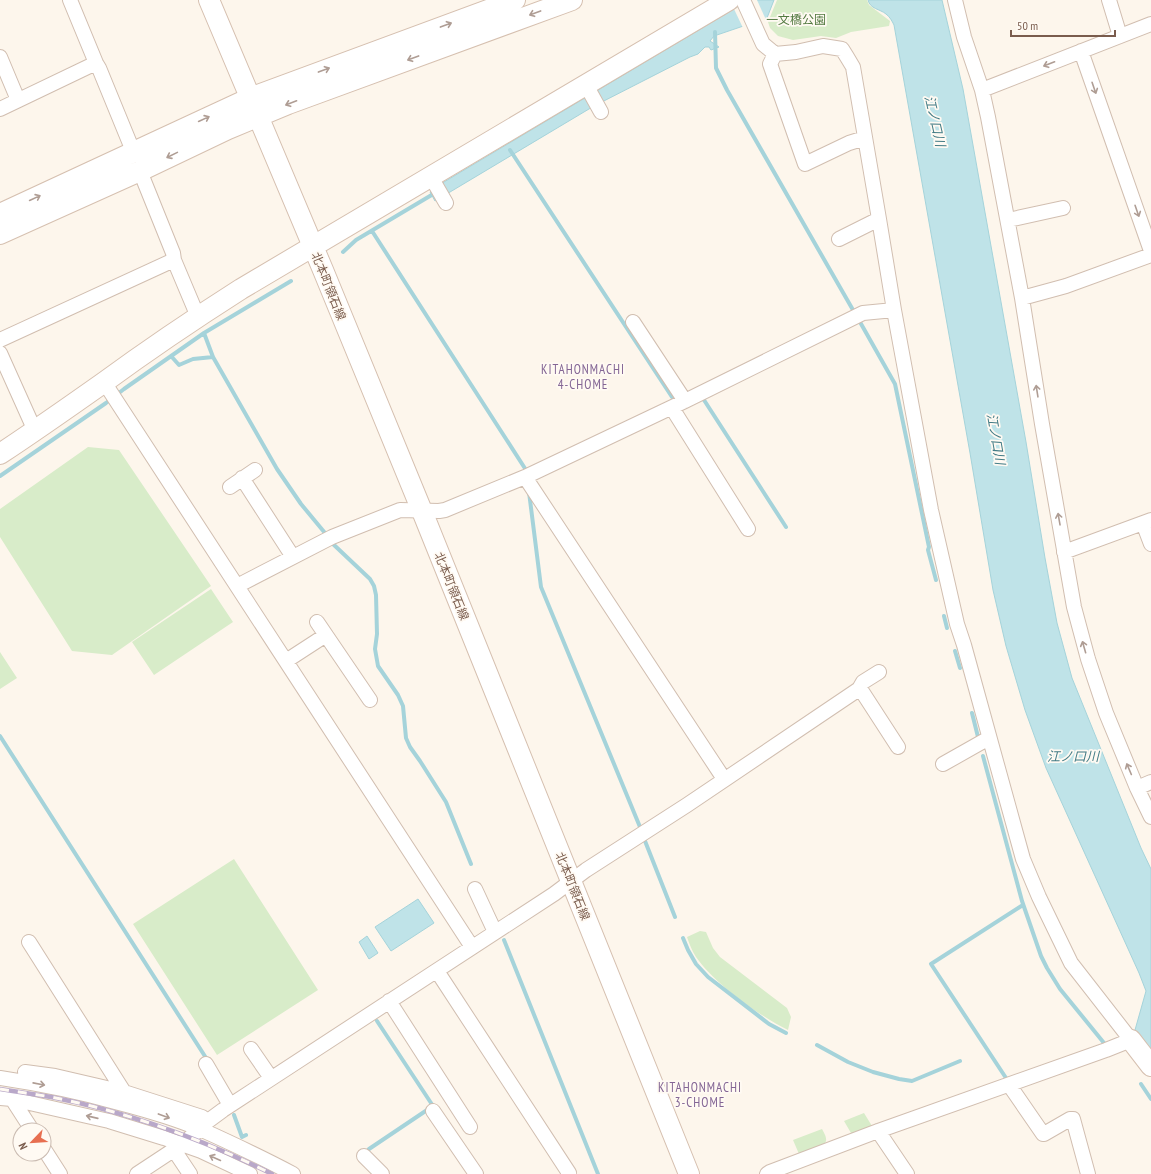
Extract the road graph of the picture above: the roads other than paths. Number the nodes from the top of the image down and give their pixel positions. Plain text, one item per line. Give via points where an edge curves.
1 (70, 0) edge
2 (209, 0) edge
3 (515, 0) edge
4 (572, 0) edge
5 (955, 0) edge
6 (1109, 0) edge
7 (739, 1) edge
8 (1151, 24) edge
9 (1120, 36) junction
10 (1081, 51) junction
11 (775, 54) junction
12 (0, 57) edge
13 (96, 63) junction
14 (588, 88) junction
15 (982, 90) junction
16 (250, 98) junction
17 (18, 100) junction
18 (0, 109) edge
19 (601, 112) dead end
20 (258, 116) junction
21 (865, 138) junction
22 (133, 152) junction
23 (140, 171) junction
24 (433, 181) junction
25 (446, 203) dead end
26 (1063, 208) dead end
27 (0, 214) edge
28 (879, 219) junction
29 (1008, 220) junction
30 (0, 234) edge
31 (838, 239) dead end
32 (313, 246) junction
33 (1151, 251) edge
34 (1151, 255) edge
35 (174, 260) junction
36 (1022, 298) junction
37 (894, 310) junction
38 (198, 317) junction
39 (633, 322) dead end
40 (0, 340) edge
41 (0, 353) edge
42 (111, 393) junction
43 (686, 401) junction
44 (672, 408) junction
45 (35, 431) junction
46 (0, 454) edge
47 (255, 470) dead end
48 (525, 477) junction
49 (242, 478) junction
50 (230, 487) dead end
51 (422, 511) junction
52 (1147, 522) edge
53 (748, 529) dead end
54 (1151, 544) edge
55 (1064, 552) junction
56 (293, 557) junction
57 (237, 586) junction
58 (317, 622) dead end
59 (326, 635) junction
60 (286, 661) junction
61 (879, 672) dead end
62 (858, 689) junction
63 (370, 700) dead end
64 (989, 738) junction
65 (898, 748) dead end
66 (943, 764) dead end
67 (724, 779) junction
68 (1151, 782) edge
69 (1137, 788) junction
70 (1151, 817) edge
71 (571, 881) junction
72 (475, 889) dead end
73 (495, 932) junction
74 (29, 942) dead end
75 (472, 947) junction
76 (436, 971) junction
77 (389, 1001) junction
78 (1131, 1040) junction
79 (251, 1049) dead end
80 (206, 1064) dead end
81 (1151, 1066) edge
82 (25, 1072) dead end
83 (0, 1078) edge
84 (271, 1078) junction
85 (1008, 1085) junction
86 (124, 1092) junction
87 (6, 1098) edge
88 (230, 1105) junction
89 (433, 1111) dead end
90 (26, 1122) edge
91 (202, 1127) junction
92 (470, 1127) dead end
93 (878, 1131) junction
94 (177, 1147) junction
95 (364, 1156) dead end
96 (52, 1162) edge
97 (60, 1174) edge
98 (137, 1174) edge
99 (190, 1174) edge
100 (250, 1174) edge
101 (293, 1174) edge
102 (382, 1174) edge
103 (476, 1174) edge
104 (568, 1174) edge
105 (689, 1174) edge
106 (767, 1174) edge
107 (907, 1174) edge
108 (1088, 1174) edge

1 - 13 street
2 - 16 street, 北本町領石線
16 -> 3 street
4 -> 20 street
5 - 15 street via 964,37
6 - 9 street
7 - 11 street via 763,44
7 - 14 street
8 - 9 street
9 - 10 street
10 -> 15 street
10 -> 33 street
11 - 21 street via 823,46 842,49 853,68
11 - 21 street via 770,64 805,164
12 - 17 street
13 - 17 street
13 - 22 street
14 - 19 street
14 - 24 street
15 - 29 street
16 - 20 street, 北本町領石線
22 -> 16 street
17 - 18 street
20 -> 23 street
20 - 32 street, 北本町領石線
21 - 28 street
27 -> 22 street
23 - 30 street
23 - 35 street
24 - 25 street
24 - 32 street
26 - 29 street
28 - 31 street
28 - 37 street
29 - 36 street
32 - 38 street
32 - 51 street, 北本町領石線
34 - 36 street via 1066,286
35 - 38 street
35 - 40 street
55 -> 36 street
37 - 43 street via 863,313
37 - 64 street via 931,510 957,624
38 - 42 street
39 - 43 street
41 - 45 street
42 - 45 street
42 - 57 street
43 - 44 street
44 - 48 street
44 - 53 street
45 - 46 street
47 - 49 street
48 - 51 street via 445,510
48 - 67 street
49 - 50 street
49 - 56 street
51 - 56 street via 400,510 332,537
51 - 71 street, 北本町領石線
52 - 54 street
52 - 55 street
69 -> 55 street via 1090,667 1074,607
56 - 57 street
57 - 60 street
58 - 59 street
59 - 60 street
59 - 63 street
60 - 75 street
61 - 62 street via 863,682
62 - 65 street via 864,693
62 - 67 street
64 - 66 street
64 - 78 street via 1023,859 1039,897 1071,963
67 - 71 street
68 - 69 street
69 - 70 street
71 - 73 street
71 - 105 street, 北本町領石線
72 - 73 street
73 - 75 street
74 - 86 street
75 - 76 street
76 - 77 street
76 - 104 street
77 - 84 street
77 - 92 street
78 - 81 street
78 - 85 street
79 - 84 street
80 - 88 street
82 - 86 street via 55,1076
83 -> 91 street via 79,1092
84 - 88 street
85 - 93 street
85 - 108 street via 1043,1134 1073,1119
86 - 91 street via 202,1117
87 - 90 street
94 -> 87 street via 164,1138 109,1121
88 - 91 street
89 - 103 street
91 - 94 street
91 - 101 street
93 - 106 street
93 - 107 street
94 - 98 street
94 - 99 street
100 -> 94 street via 201,1151
95 - 102 street
96 - 97 street

